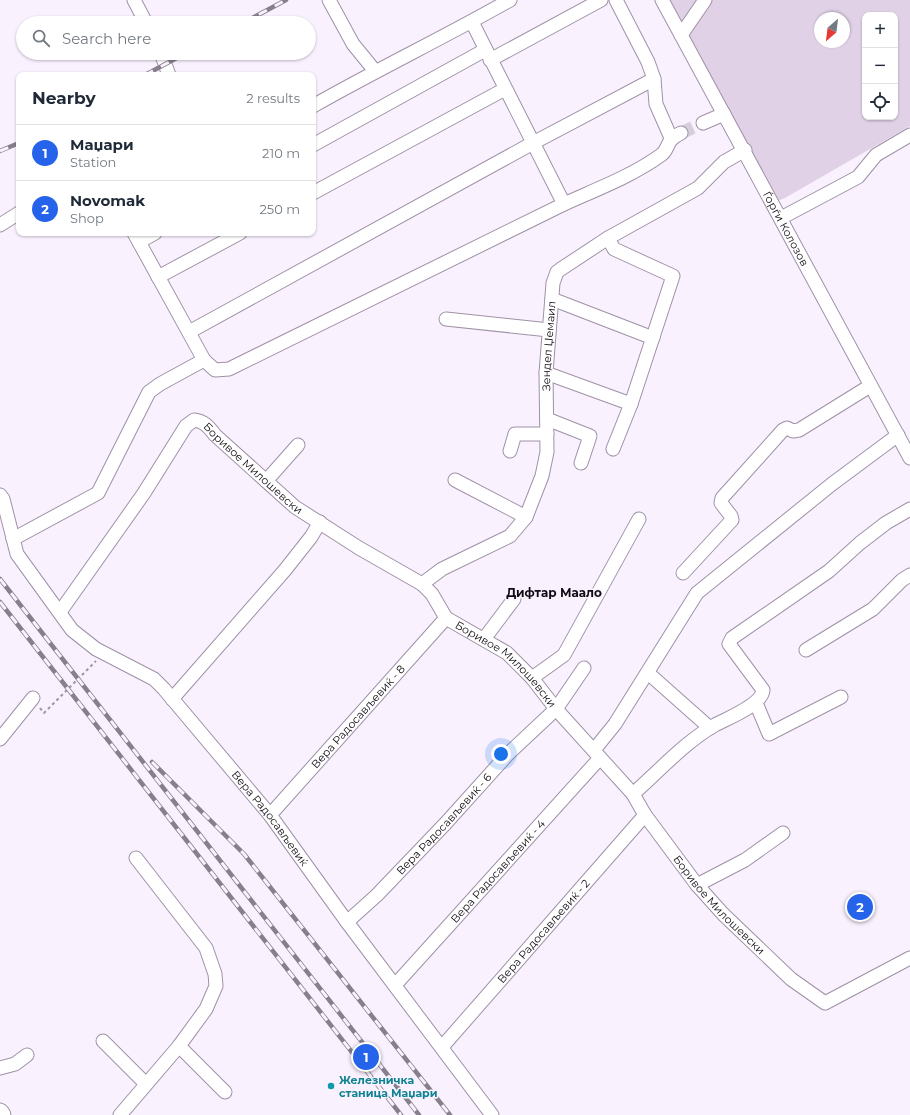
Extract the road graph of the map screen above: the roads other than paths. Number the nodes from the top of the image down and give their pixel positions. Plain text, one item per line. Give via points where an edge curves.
1 (134, 0) edge
2 (329, 0) edge
3 (510, 0) edge
4 (601, 0) edge
5 (616, 0) edge
6 (662, 0) edge
7 (705, 0) edge
8 (142, 16) edge
9 (472, 22) junction
10 (681, 35) junction
11 (488, 55) junction
12 (164, 60) edge
13 (375, 71) junction
14 (168, 72) edge
15 (654, 79) junction
16 (505, 89) junction
17 (316, 104) edge
18 (724, 114) junction
19 (703, 123) tunnel mouth
20 (910, 135) edge
21 (316, 142) edge
22 (533, 143) junction
23 (745, 150) junction
24 (316, 191) edge
25 (564, 204) junction
26 (16, 215) edge
27 (781, 218) junction
28 (0, 225) edge
29 (234, 236) edge
30 (136, 237) edge
31 (608, 238) junction
32 (158, 277) junction
33 (552, 299) junction
34 (446, 319) dead end
35 (549, 330) junction
36 (189, 332) junction
37 (653, 338) junction
38 (204, 360) junction
39 (546, 373) junction
40 (870, 386) junction
41 (630, 404) junction
42 (547, 419) junction
43 (547, 434) junction
44 (898, 435) junction
45 (298, 445) dead end
46 (613, 449) dead end
47 (510, 452) dead end
48 (910, 458) edge
49 (581, 463) dead end
50 (455, 480) dead end
51 (266, 481) junction
52 (0, 495) edge
53 (910, 509) edge
54 (526, 517) junction
55 (639, 519) dead end
56 (320, 522) junction
57 (13, 540) junction
58 (683, 573) dead end
59 (910, 575) edge
60 (422, 584) junction
61 (514, 599) dead end
62 (60, 612) junction
63 (446, 618) junction
64 (484, 639) junction
65 (806, 650) dead end
66 (584, 668) dead end
67 (648, 673) junction
68 (532, 678) junction
69 (841, 697) dead end
70 (33, 698) road end
71 (172, 699) junction
72 (756, 703) junction
73 (556, 709) junction
74 (710, 728) junction
75 (0, 739) edge
76 (597, 754) junction
77 (633, 794) junction
78 (270, 815) junction
79 (645, 815) junction
80 (783, 833) dead end
81 (136, 858) dead end
82 (697, 885) junction
83 (347, 922) junction
84 (910, 958) edge
85 (396, 984) junction
86 (103, 1041) dead end
87 (179, 1046) junction
88 (442, 1047) junction
89 (27, 1055) dead end
90 (0, 1068) edge
91 (146, 1084) junction
92 (225, 1092) dead end
93 (0, 1112) edge
94 (2, 1115) edge
95 (120, 1115) edge
96 (492, 1115) edge

1 - 8 street
2 - 13 street via 350,40
3 - 9 street
4 - 11 street
5 - 15 street
6 - 10 street, Ѓорѓи Колозов
7 - 10 street
9 - 11 street
9 - 13 street
10 - 18 street, Ѓорѓи Колозов
11 - 16 street
11 - 21 street
12 - 14 street
13 - 17 street
15 - 22 street
15 - 25 street via 656,104 676,136 663,154 618,180
16 - 22 street
16 - 24 street
18 - 19 street
18 - 23 street, Ѓорѓи Колозов
20 - 27 street via 876,155 858,177
22 - 25 street
22 - 36 street
23 - 27 street, Ѓорѓи Колозов
23 - 31 street, Зендел Џемаил via 724,162 698,188
25 - 38 street via 229,370 215,370
26 - 28 street
27 - 40 street, Ѓорѓи Колозов
29 - 32 street
30 - 32 street
31 - 33 street, Зендел Џемаил via 557,272
31 - 37 street via 614,250 673,276
32 - 36 street
33 - 35 street, Зендел Џемаил
33 - 37 street
34 - 35 street
35 - 39 street, Зендел Џемаил
36 - 38 street
37 - 41 street
38 - 57 street via 149,392 98,493
39 - 41 street
39 - 42 street, Зендел Џемаил
40 - 44 street, Ѓорѓи Колозов
40 - 58 street via 799,430 782,430 722,498 721,503 732,520
41 - 46 street
42 - 43 street, Зендел Џемаил
42 - 49 street via 590,436
43 - 47 street via 515,434
43 - 54 street, Зендел Џемаил via 547,452 542,476
44 - 48 street, Ѓорѓи Колозов
44 - 67 street, Вера Радосављевиќ - 4 via 832,484 697,593
45 - 51 street
50 - 54 street
51 - 56 street, Боривое Милошевски via 295,507
51 - 62 street, Боривое Милошевски via 206,424 194,420 189,422 144,492
52 - 57 street
53 - 72 street via 860,542 830,571 732,638 729,644 763,690
54 - 60 street, Зендел Џемаил via 510,536 442,569
55 - 68 street via 564,655
56 - 60 street, Боривое Милошевски
56 - 71 street via 285,570
57 - 62 street, Вера Радосављевиќ via 17,554
59 - 65 street via 873,609
60 - 63 street, Боривое Милошевски via 432,594
61 - 64 street
62 - 71 street, Вера Радосављевиќ via 72,630 96,649 154,679
63 - 64 street, Боривое Милошевски
63 - 78 street, Вера Радосављевиќ - 8
64 - 68 street, Боривое Милошевски via 507,653
66 - 73 street, Вера Радосављевиќ - 6
67 - 74 street
67 - 76 street, Вера Радосављевиќ - 4
68 - 73 street, Боривое Милошевски
69 - 72 street via 770,734
70 - 75 street
71 - 78 street, Вера Радосављевиќ
72 - 74 street
73 - 76 street, Боривое Милошевски
73 - 83 street, Вера Радосављевиќ - 6 via 509,754 377,895
74 - 77 street
76 - 77 street, Боривое Милошевски
76 - 85 street, Вера Радосављевиќ - 4
77 - 79 street, Боривое Милошевски
78 - 83 street, Вера Радосављевиќ
79 - 82 street, Боривое Милошевски
79 - 88 street, Вера Радосављевиќ - 2
80 - 82 street via 745,860
81 - 87 street via 206,948 215,974 216,986 212,998
82 - 84 street, Боривое Милошевски via 756,946 792,978 826,1003
83 - 85 street, Вера Радосављевиќ
85 - 88 street, Вера Радосављевиќ
86 - 91 street
87 - 91 street
87 - 92 street
88 - 96 street, Вера Радосављевиќ
89 - 90 street via 15,1064
91 - 95 street
93 - 94 main road

